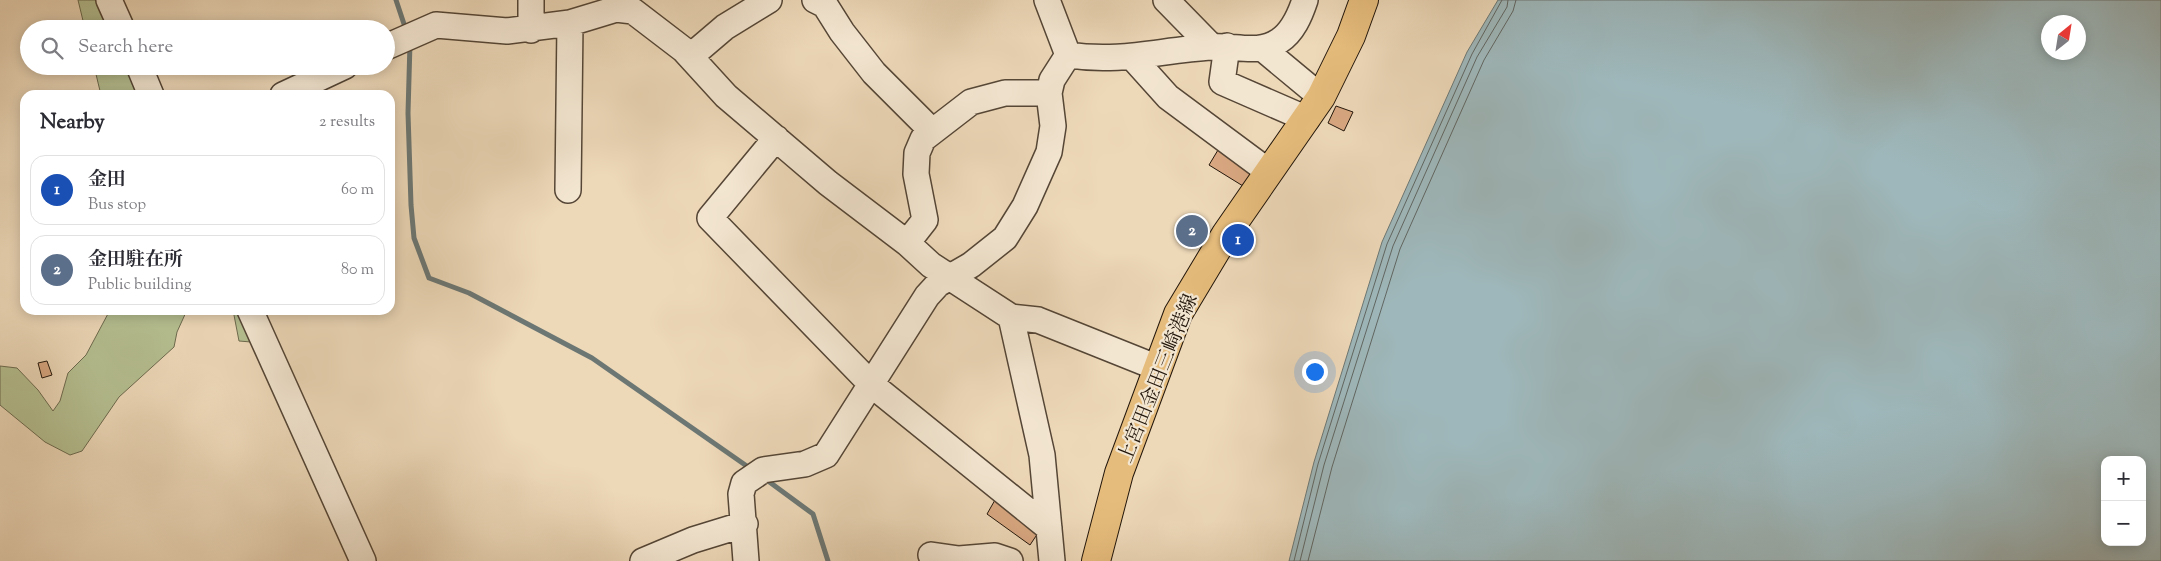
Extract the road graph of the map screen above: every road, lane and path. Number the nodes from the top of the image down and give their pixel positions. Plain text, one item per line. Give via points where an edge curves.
1 (109, 0) edge
2 (531, 0) edge
3 (769, 0) edge
4 (815, 0) edge
5 (1047, 0) edge
6 (1166, 0) edge
7 (1305, 0) edge
8 (1364, 0) edge
9 (118, 20) edge
10 (570, 23) junction
11 (531, 30) junction
12 (401, 41) edge
13 (1219, 46) junction
14 (1262, 48) junction
15 (691, 56) junction
16 (1068, 56) junction
17 (1132, 57) junction
18 (142, 75) edge
19 (326, 75) edge
20 (150, 90) edge
21 (294, 90) edge
22 (1049, 93) junction
23 (1314, 108) junction
24 (932, 131) junction
25 (776, 138) junction
26 (1269, 172) junction
27 (568, 190) dead end
28 (907, 243) junction
29 (952, 277) junction
30 (252, 315) edge
31 (1011, 317) junction
32 (1158, 368) junction
33 (872, 386) junction
34 (745, 524) junction
35 (1049, 528) junction
36 (931, 555) dead end
37 (363, 561) edge
38 (643, 561) edge
39 (746, 561) edge
40 (1010, 561) edge
41 (1052, 561) edge
42 (1096, 561) edge

1 - 9 street
2 - 11 street
3 - 15 street via 725,28
4 - 24 street via 825,5 874,73
5 - 16 street
6 - 13 street
7 - 14 street via 1291,29 1279,42
8 - 23 main road, 上宮田金田三崎港線 via 1351,36
10 - 11 street
10 - 15 street via 616,9 633,11
10 - 27 street
11 - 12 street via 436,25
13 - 14 street
13 - 17 street
13 - 23 street via 1222,82
14 - 23 street
15 - 25 street via 726,96
16 - 17 street via 1096,60
16 - 22 street via 1052,80
17 - 26 street via 1168,97
18 - 20 street
19 - 21 street
22 - 24 street via 1005,93 971,102
22 - 29 street via 1053,126 1049,152 1024,206 1004,238
23 - 26 main road, 上宮田金田三崎港線
24 - 28 street via 923,139 917,154 916,174 925,220
25 - 28 street via 828,183
25 - 33 street via 710,218
26 - 32 main road, 上宮田金田三崎港線 via 1201,272 1178,314
28 - 29 street via 931,265
29 - 31 street
29 - 33 street via 938,284 927,296
30 - 37 street
31 - 32 street via 1038,320
31 - 35 street via 1042,456
32 - 42 main road, 上宮田金田三崎港線 via 1119,473
33 - 34 street via 826,455 805,464 763,470 744,483
33 - 35 street
34 - 38 street via 693,540
34 - 39 street
35 - 41 street
36 - 40 street via 959,559 995,556

